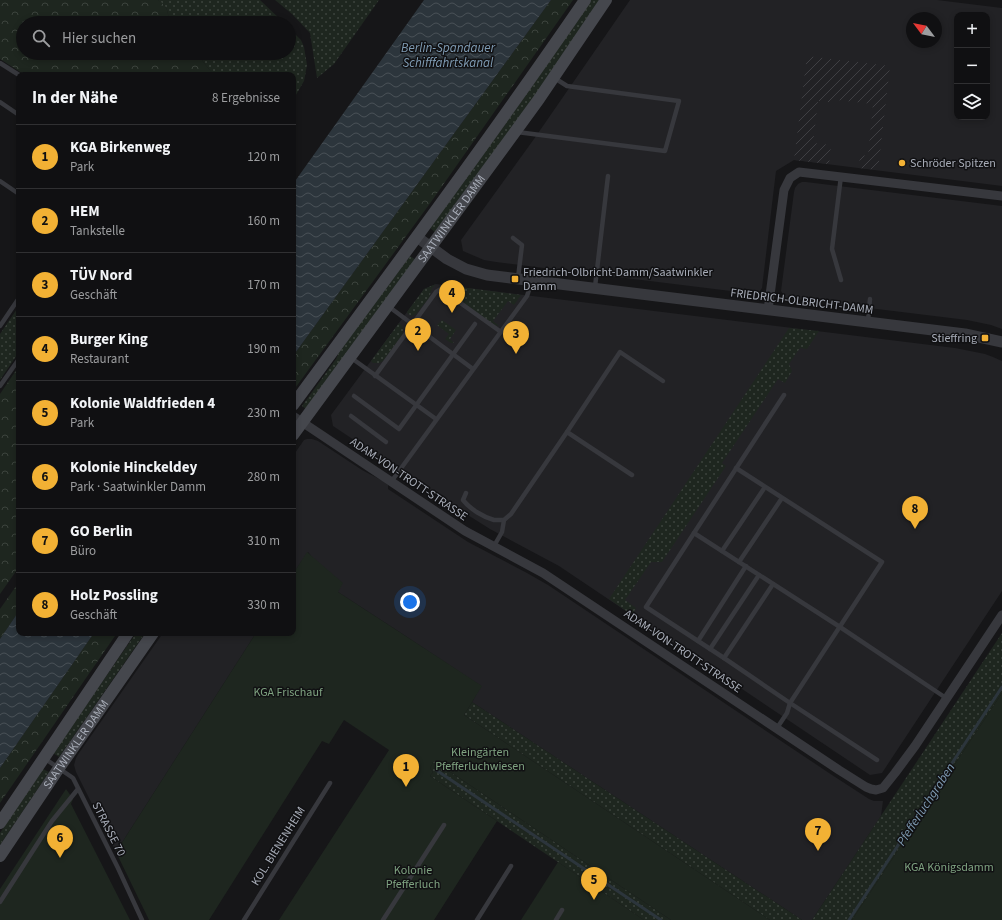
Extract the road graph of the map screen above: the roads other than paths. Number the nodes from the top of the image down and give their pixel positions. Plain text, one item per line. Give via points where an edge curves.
1 (586, 0) edge
2 (606, 0) edge
3 (0, 63) edge
4 (16, 73) edge
5 (554, 78) junction
6 (0, 102) edge
7 (16, 113) edge
8 (515, 132) junction
9 (608, 176) dead end
10 (841, 176) junction
11 (0, 181) edge
12 (16, 192) edge
13 (1002, 196) edge
14 (417, 237) junction
15 (513, 238) dead end
16 (431, 247) junction
17 (518, 279) junction
18 (841, 280) dead end
19 (532, 281) junction
20 (595, 289) junction
21 (870, 299) dead end
22 (16, 302) edge
23 (388, 306) junction
24 (768, 310) junction
25 (868, 322) junction
26 (412, 324) junction
27 (475, 324) dead end
28 (0, 326) edge
29 (501, 332) junction
30 (1002, 342) edge
31 (453, 354) junction
32 (350, 357) junction
33 (16, 363) edge
34 (473, 369) junction
35 (375, 376) junction
36 (663, 381) dead end
37 (0, 386) edge
38 (784, 395) dead end
39 (354, 396) dead end
40 (296, 401) edge
41 (416, 405) junction
42 (351, 416) dead end
43 (298, 419) edge
44 (436, 420) junction
45 (567, 432) junction
46 (386, 442) dead end
47 (736, 468) junction
48 (632, 475) dead end
49 (391, 482) junction
50 (765, 487) junction
51 (466, 493) dead end
52 (782, 498) junction
53 (504, 520) junction
54 (694, 533) junction
55 (494, 546) junction
56 (722, 551) junction
57 (739, 562) junction
58 (746, 566) junction
59 (759, 575) junction
60 (773, 584) junction
61 (1002, 614) edge
62 (840, 627) junction
63 (126, 636) edge
64 (151, 636) edge
65 (698, 641) junction
66 (710, 649) junction
67 (724, 658) junction
68 (946, 698) junction
69 (790, 703) junction
70 (777, 728) junction
71 (44, 758) junction
72 (877, 760) dead end
73 (59, 768) junction
74 (330, 783) dead end
75 (78, 789) junction
76 (0, 823) edge
77 (444, 825) dead end
78 (0, 856) edge
79 (512, 866) dead end
80 (0, 902) edge
81 (562, 910) dead end
82 (142, 920) edge
83 (244, 920) edge
84 (383, 920) edge
85 (477, 920) edge
86 (556, 920) edge

1 - 14 main road, SAATWINKLER DAMM
2 - 5 main road, SAATWINKLER DAMM
3 - 4 lane
5 - 8 main road, SAATWINKLER DAMM
5 - 8 lane via 567,86 679,101 665,151
6 - 7 lane
8 - 16 main road, SAATWINKLER DAMM
9 - 20 lane
10 - 13 street
10 - 18 lane via 832,249
10 - 24 street via 799,172 790,178 784,190
11 - 12 lane
14 - 16 street, FRIEDRICH-OLBRICHT-DAMM
14 - 40 main road, SAATWINKLER DAMM
15 - 17 lane via 522,245
16 - 17 street, FRIEDRICH-OLBRICHT-DAMM via 466,269
16 - 23 main road, SAATWINKLER DAMM
17 - 19 street, FRIEDRICH-OLBRICHT-DAMM
19 - 20 street, FRIEDRICH-OLBRICHT-DAMM
19 - 29 lane via 527,296
20 - 24 street, FRIEDRICH-OLBRICHT-DAMM
21 - 25 lane
22 - 28 lane
23 - 26 lane
23 - 32 main road, SAATWINKLER DAMM
24 - 25 street, FRIEDRICH-OLBRICHT-DAMM
25 - 30 street, FRIEDRICH-OLBRICHT-DAMM via 965,334
26 - 29 lane via 440,289 447,291
26 - 31 lane
26 - 35 lane
27 - 31 lane
29 - 34 lane
31 - 34 lane
31 - 41 lane
32 - 35 lane
32 - 43 main road, SAATWINKLER DAMM
33 - 37 lane
34 - 44 lane
35 - 41 lane
36 - 45 lane via 620,352
38 - 47 lane
39 - 41 lane via 399,429
41 - 44 lane
42 - 46 lane
43 - 49 street, ADAM-VON-TROTT-STRASSE
44 - 49 lane
45 - 48 lane
45 - 53 lane via 511,514
47 - 50 lane
47 - 54 lane
49 - 55 street, ADAM-VON-TROTT-STRASSE via 465,531
50 - 52 lane
50 - 56 lane
51 - 53 lane via 463,500 472,509 495,520
52 - 57 lane
52 - 62 lane via 882,562
53 - 55 lane via 502,532
54 - 56 lane
54 - 65 lane via 646,607
55 - 70 street, ADAM-VON-TROTT-STRASSE via 543,573
56 - 57 lane
57 - 58 lane
58 - 59 lane
58 - 65 lane
59 - 60 lane
59 - 66 lane
60 - 62 lane
60 - 67 lane
61 - 68 street, ADAM-VON-TROTT-STRASSE
62 - 68 lane
62 - 69 lane
63 - 71 main road, SAATWINKLER DAMM
64 - 73 main road, SAATWINKLER DAMM
65 - 66 lane
66 - 67 lane
67 - 69 lane
68 - 70 street, ADAM-VON-TROTT-STRASSE via 896,773 883,788 876,790 866,787
69 - 70 lane
69 - 72 lane
71 - 73 lane, STRASSE 70
71 - 76 main road, SAATWINKLER DAMM
73 - 75 lane, STRASSE 70 via 73,778
73 - 78 main road, SAATWINKLER DAMM
74 - 83 lane, KOL. BIENENHEIM
75 - 80 lane via 52,821
75 - 82 lane, STRASSE 70
77 - 84 lane
79 - 85 lane
81 - 86 lane

